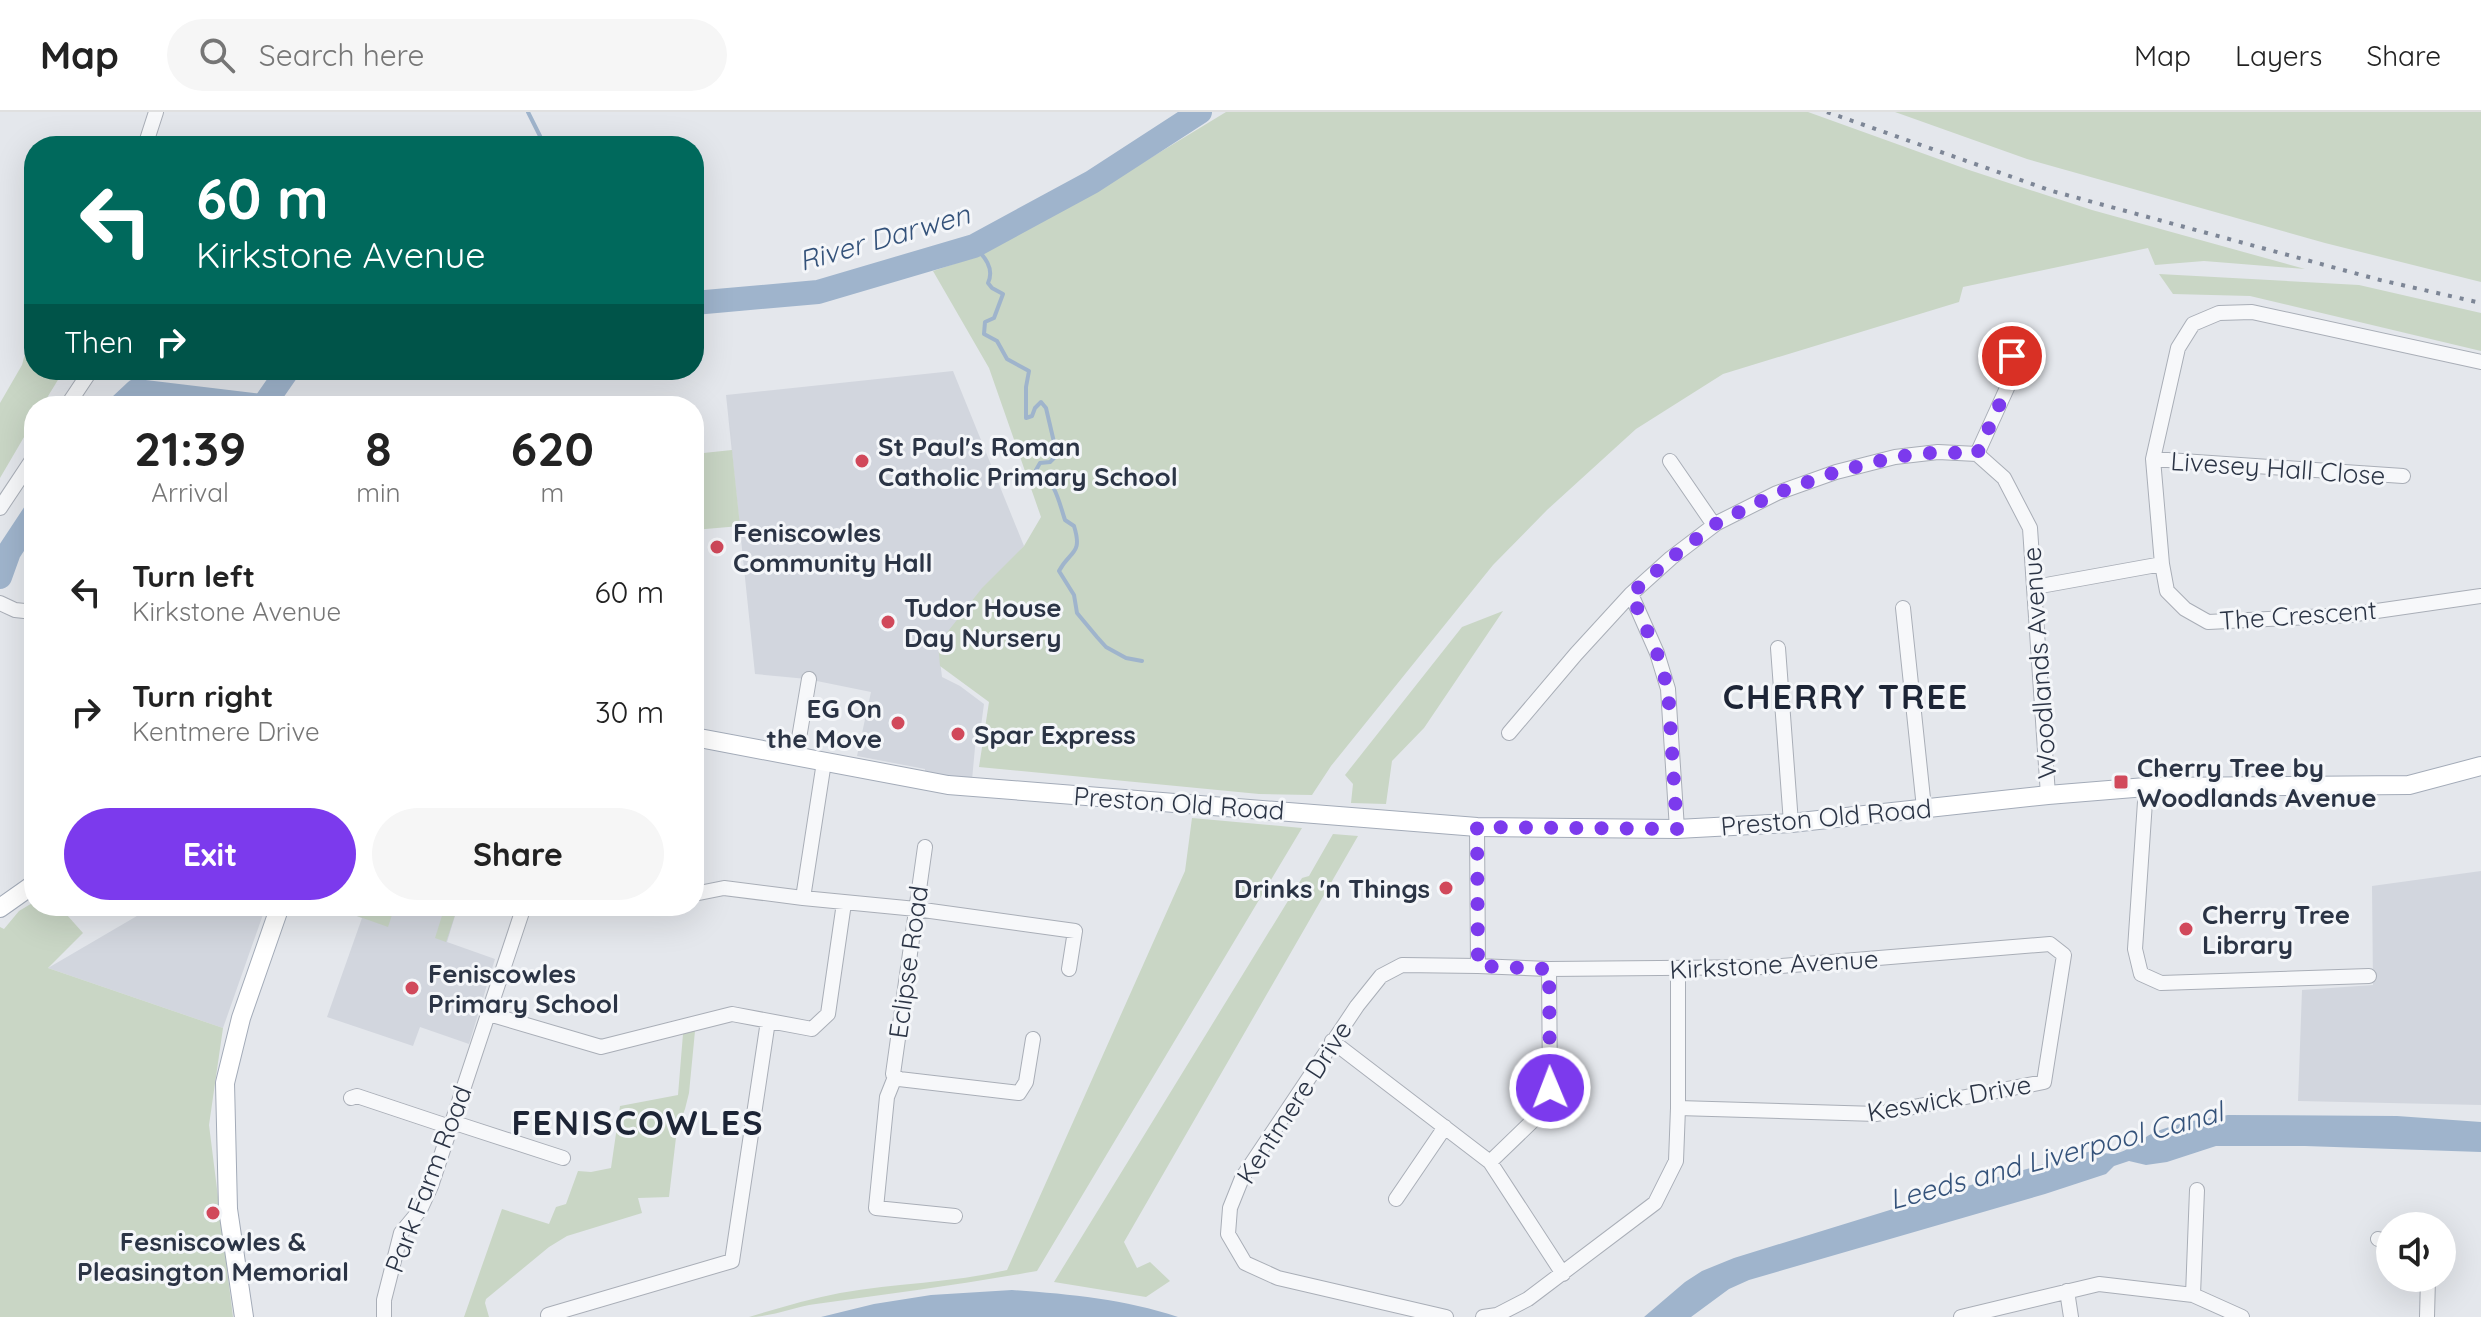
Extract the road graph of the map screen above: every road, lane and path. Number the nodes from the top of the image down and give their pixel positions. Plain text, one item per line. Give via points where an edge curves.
1 (156, 112) edge
2 (148, 136) edge
3 (2013, 336) dead end
4 (2481, 362) edge
5 (1977, 454) junction
6 (2153, 459) junction
7 (1670, 461) dead end
8 (24, 472) edge
9 (2403, 476) dead end
10 (0, 508) edge
11 (1714, 525) junction
12 (2162, 564) junction
13 (2035, 587) junction
14 (1631, 594) junction
15 (2481, 596) edge
16 (0, 603) edge
17 (1903, 608) dead end
18 (24, 611) edge
19 (1778, 648) dead end
20 (809, 679) dead end
21 (1509, 733) dead end
22 (704, 739) edge
23 (796, 756) junction
24 (824, 762) junction
25 (2481, 766) edge
26 (2146, 787) junction
27 (2048, 795) junction
28 (1924, 808) junction
29 (1791, 823) junction
30 (1477, 827) junction
31 (1677, 829) junction
32 (925, 847) dead end
33 (24, 891) edge
34 (704, 892) edge
35 (803, 898) junction
36 (844, 903) junction
37 (0, 908) edge
38 (916, 909) junction
39 (277, 916) edge
40 (521, 916) edge
41 (2064, 955) joint
42 (1478, 966) junction
43 (1069, 969) dead end
44 (1549, 969) junction
45 (1678, 970) junction
46 (2369, 976) dead end
47 (489, 1014) junction
48 (768, 1021) junction
49 (1033, 1039) dead end
50 (1332, 1041) junction
51 (895, 1077) junction
52 (351, 1098) dead end
53 (1678, 1108) junction
54 (451, 1124) junction
55 (1445, 1127) junction
56 (563, 1158) dead end
57 (1490, 1162) junction
58 (2197, 1190) dead end
59 (1396, 1199) dead end
60 (955, 1216) dead end
61 (1563, 1274) junction
62 (2067, 1291) junction
63 (2428, 1292) edge
64 (2193, 1295) junction
65 (548, 1315) dead end
66 (244, 1317) edge
67 (384, 1317) edge
68 (1446, 1317) edge
69 (1483, 1317) edge
70 (1961, 1317) edge
71 (2071, 1317) edge
72 (2239, 1317) edge
73 (2427, 1317) edge

1 - 2 street
3 - 5 street via 2012,377
4 - 6 street, The Crescent via 2252,312 2219,313 2193,324 2178,348
5 - 11 street via 1895,457 1836,472 1777,493
5 - 13 street, Woodlands Avenue via 2004,478 2030,528
6 - 9 street, Livesey Hall Close
6 - 12 street, The Crescent
7 - 11 street
8 - 10 street
11 - 14 street
12 - 13 street
12 - 15 street, The Crescent via 2167,591 2208,622 2349,615
13 - 27 street, Woodlands Avenue
14 - 21 street
14 - 31 street via 1668,689
16 - 18 street
17 - 28 street
19 - 29 street
20 - 23 street
22 - 23 main road, Preston Old Road
23 - 24 main road, Preston Old Road
24 - 30 main road, Preston Old Road via 948,785
24 - 35 street
25 - 26 main road, Preston Old Road via 2409,785
26 - 27 main road, Preston Old Road
26 - 46 street via 2135,949 2141,974 2161,983
27 - 28 main road, Preston Old Road
28 - 29 main road, Preston Old Road
29 - 31 main road, Preston Old Road
30 - 31 main road, Preston Old Road
30 - 42 street
32 - 38 street, Eclipse Road
33 - 37 main road
34 - 35 street via 724,888
35 - 36 street
36 - 38 street
36 - 48 street via 828,1014 812,1029
38 - 43 street via 1075,931
38 - 51 street, Eclipse Road
39 - 66 main road via 225,1083 228,1209
40 - 47 street, Park Farm Road
41 - 45 street, Kirkstone Avenue via 2050,944
41 - 53 street, Keswick Drive via 2044,1082 1877,1114
42 - 44 street, Kirkstone Avenue
42 - 50 street, Kentmere Drive via 1402,965 1381,976
44 - 45 street, Kirkstone Avenue
44 - 57 street via 1546,1108
45 - 53 street
47 - 48 street via 601,1047 732,1014
47 - 54 street, Park Farm Road
48 - 65 street via 732,1261
49 - 51 street, Eclipse Road via 1026,1082 1019,1093
50 - 55 street
50 - 68 street, Kentmere Drive via 1242,1178 1230,1208 1228,1234 1245,1263 1278,1278
51 - 60 street, Eclipse Road via 887,1097 876,1208
52 - 54 street
53 - 61 street via 1676,1161 1655,1203
54 - 56 street
54 - 67 street, Park Farm Road via 420,1210 401,1233
55 - 57 street
55 - 59 street
57 - 61 street
58 - 64 street
61 - 69 street via 1528,1299
62 - 64 street via 2099,1284
62 - 70 street
62 - 71 street
63 - 73 street
64 - 72 street

